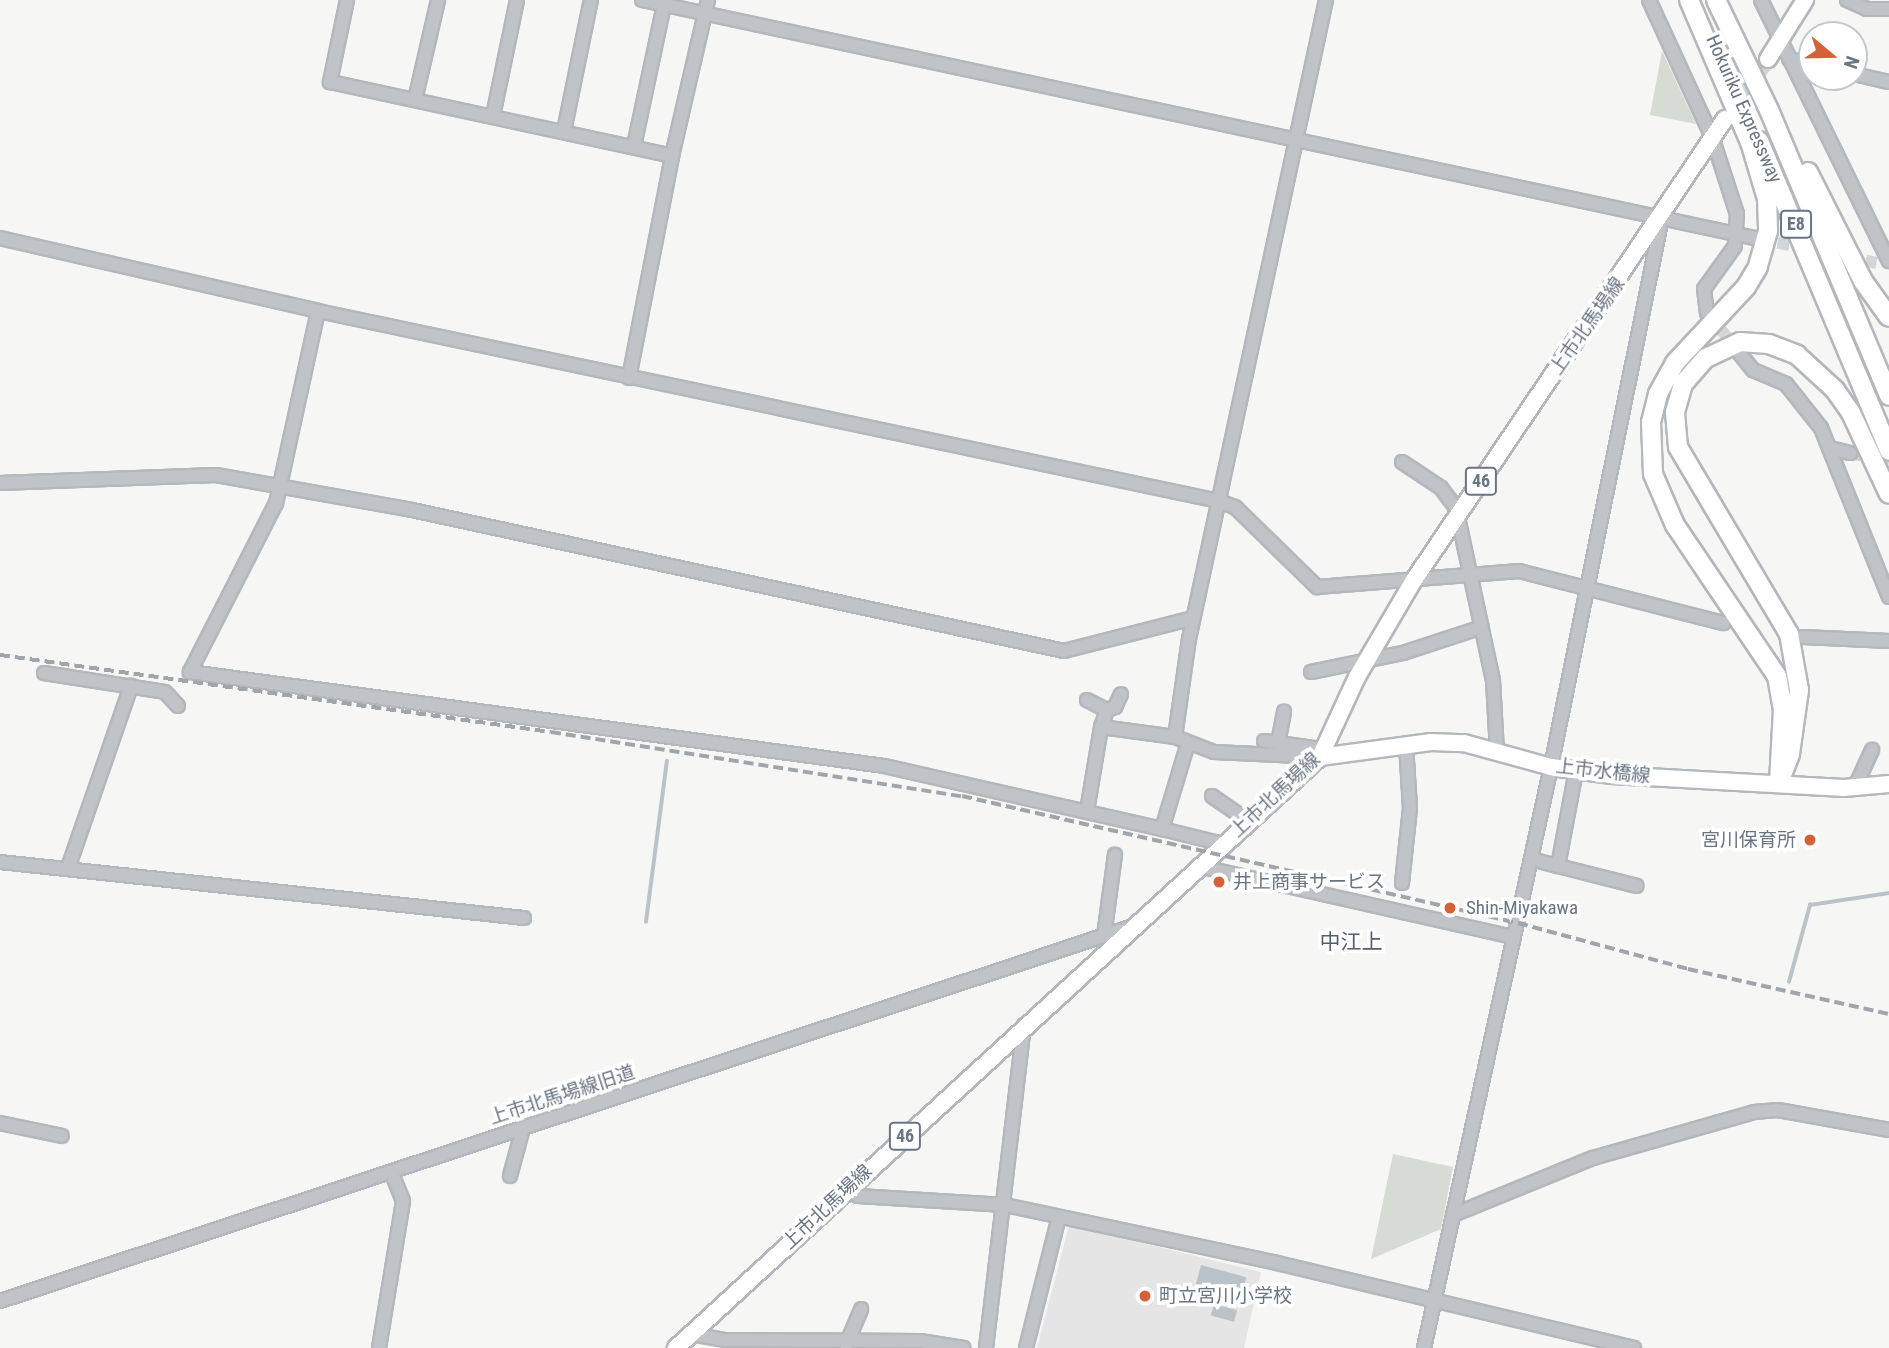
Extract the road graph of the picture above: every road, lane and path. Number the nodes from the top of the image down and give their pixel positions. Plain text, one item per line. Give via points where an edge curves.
1 (347, 0) edge
2 (438, 0) edge
3 (517, 0) edge
4 (591, 0) edge
5 (642, 0) edge
6 (708, 0) edge
7 (1326, 0) edge
8 (1649, 0) edge
9 (1691, 0) edge
10 (1716, 0) edge
11 (1761, 0) edge
12 (1805, 0) edge
13 (1847, 0) edge
14 (664, 5) junction
15 (1889, 9) edge
16 (705, 14) junction
17 (1725, 18) junction
18 (1780, 41) junction
19 (1768, 59) tunnel mouth
20 (1789, 59) junction
21 (1798, 61) edge
22 (1868, 77) edge
23 (1889, 82) edge
24 (415, 100) junction
25 (493, 117) junction
26 (1726, 119) tunnel mouth
27 (564, 131) junction
28 (1712, 137) junction
29 (1297, 138) junction
30 (634, 146) junction
31 (672, 156) junction
32 (1662, 217) junction
33 (1737, 234) junction
34 (0, 238) edge
35 (1760, 239) tunnel mouth
36 (1885, 264) edge
37 (318, 311) junction
38 (1707, 313) dead end
39 (1889, 317) edge
40 (1740, 354) tunnel mouth
41 (629, 378) junction
42 (1889, 396) edge
43 (1830, 449) junction
44 (1889, 451) edge
45 (1850, 453) tunnel mouth
46 (1402, 462) dead end
47 (0, 482) edge
48 (281, 485) junction
49 (1889, 494) edge
50 (1219, 501) junction
51 (1457, 517) junction
52 (1471, 574) junction
53 (1414, 580) junction
54 (1588, 586) junction
55 (1889, 597) edge
56 (1193, 618) junction
57 (1723, 623) dead end
58 (1482, 627) junction
59 (1803, 637) dead end
60 (1889, 641) edge
61 (1366, 662) junction
62 (1311, 672) dead end
63 (44, 673) dead end
64 (131, 686) junction
65 (1121, 694) dead end
66 (1087, 700) dead end
67 (178, 706) dead end
68 (1107, 710) junction
69 (1284, 712) dead end
70 (1101, 727) junction
71 (1175, 737) junction
72 (1264, 741) dead end
73 (1188, 743) junction
74 (1278, 743) junction
75 (1406, 746) junction
76 (1872, 750) dead end
77 (1497, 751) junction
78 (1320, 757) junction
79 (1551, 767) junction
80 (1576, 771) junction
81 (1779, 783) junction
82 (1889, 784) edge
83 (1855, 787) junction
84 (1212, 796) dead end
85 (1087, 811) junction
86 (1248, 821) junction
87 (1163, 829) junction
88 (1223, 844) junction
89 (1115, 855) dead end
90 (1531, 859) junction
91 (0, 862) edge
92 (1198, 866) junction
93 (1558, 866) junction
94 (68, 868) junction
95 (1402, 883) dead end
96 (1637, 886) dead end
97 (524, 918) dead end
98 (1136, 925) junction
99 (1104, 936) junction
100 (1514, 937) junction
101 (1024, 1025) junction
102 (0, 1122) edge
103 (523, 1128) junction
104 (1889, 1130) edge
105 (62, 1136) dead end
106 (391, 1172) junction
107 (510, 1177) dead end
108 (848, 1189) junction
109 (1004, 1205) junction
110 (1453, 1215) junction
111 (1059, 1217) junction
112 (0, 1301) edge
113 (1435, 1304) junction
114 (861, 1309) dead end
115 (691, 1334) junction
116 (724, 1344) edge
117 (792, 1344) edge
118 (846, 1344) edge
119 (897, 1344) edge
120 (379, 1348) edge
121 (676, 1348) edge
122 (963, 1348) edge
123 (986, 1348) edge
124 (1026, 1348) edge
125 (1424, 1348) edge
126 (1634, 1348) edge

1 - 24 street via 330,82
2 - 24 street
3 - 25 street
4 - 27 street
5 - 14 street
6 - 16 street
7 - 29 street
8 - 28 street
9 - 44 highway, Hokuriku Expressway / E8 via 1785,199
9 - 81 highway via 1749,142 1766,199 1768,231 1758,267 1746,287 1675,363 1658,394 1651,422 1653,474 1675,525 1777,676 1783,709
10 - 17 highway, Hokuriku Expressway / E8
11 - 18 street
12 - 18 main road
13 - 15 street via 1867,9
14 - 16 street
14 - 30 street
16 - 29 street
16 - 31 street
17 - 39 highway via 1863,281
17 - 42 highway, Hokuriku Expressway / E8 via 1769,110
18 - 19 main road
18 - 20 street
20 - 21 street
20 - 36 street
22 - 23 street
24 - 25 street
25 - 27 street
26 - 28 main road, 上市北馬場線 / 46
27 - 30 street
28 - 32 main road, 上市北馬場線 / 46
28 - 33 street via 1733,197
29 - 32 street
29 - 50 street
30 - 31 street
31 - 41 street
32 - 33 street
32 - 51 main road, 上市北馬場線 / 46
32 - 54 street
33 - 35 street
33 - 38 street via 1726,262 1704,289
34 - 37 street
37 - 41 street
37 - 48 street
40 - 43 street via 1753,370 1786,384 1798,396
41 - 50 street
43 - 45 street
43 - 55 street
46 - 51 street via 1441,488 1457,508
47 - 48 street via 216,475
48 - 56 street via 1064,651
48 - 85 street via 190,672 884,766
49 - 81 highway via 1851,413 1829,383 1797,355 1769,344 1740,342 1706,358 1683,384 1675,412 1678,447 1788,634 1799,690 1790,754
50 - 53 street via 1235,507 1317,587
50 - 56 street
51 - 52 street
51 - 53 main road, 上市北馬場線 / 46
52 - 53 street
52 - 54 street via 1520,571
52 - 58 street
53 - 61 main road, 上市北馬場線 / 46
54 - 57 street
54 - 79 street
56 - 71 street
58 - 61 street
58 - 77 street via 1493,680
59 - 60 street
61 - 62 street
61 - 78 main road, 上市北馬場線 / 46
63 - 64 street
64 - 67 street via 165,692
64 - 94 street
65 - 68 street via 1115,707
66 - 68 street
68 - 70 street
69 - 74 street
70 - 71 street
70 - 85 street
71 - 73 street
72 - 74 street
73 - 78 street via 1213,752
73 - 87 street
74 - 78 street via 1314,748
75 - 77 main road, 上市水橋線 via 1464,743
75 - 78 main road, 上市水橋線
75 - 95 street via 1410,808
76 - 83 street
77 - 79 main road, 上市水橋線
78 - 86 main road, 上市北馬場線 / 46
79 - 80 main road, 上市水橋線
79 - 90 street
80 - 81 main road, 上市水橋線
80 - 93 street
81 - 83 main road, 上市水橋線
82 - 83 main road, 上市水橋線
84 - 86 street
85 - 87 street
86 - 88 main road, 上市北馬場線 / 46
87 - 88 street
88 - 92 main road, 上市北馬場線 / 46
89 - 99 street
90 - 93 street
90 - 100 street
91 - 94 street
92 - 98 main road, 上市北馬場線 / 46
92 - 100 street
93 - 96 street
94 - 97 street
98 - 99 street, 上市北馬場線旧道
98 - 101 main road, 上市北馬場線 / 46
99 - 103 street, 上市北馬場線旧道
100 - 110 street
101 - 108 main road, 上市北馬場線 / 46
101 - 109 street
102 - 105 street
103 - 106 street, 上市北馬場線旧道
103 - 107 street
104 - 110 street via 1778,1110 1754,1112 1593,1158
106 - 112 street, 上市北馬場線旧道
106 - 120 street via 402,1201
108 - 109 street via 858,1196
108 - 115 main road, 上市北馬場線 / 46
109 - 111 street
109 - 123 street
110 - 113 street
111 - 113 street via 1277,1263
111 - 124 street
113 - 125 street
113 - 126 street
114 - 118 street
115 - 116 street
115 - 121 main road, 上市北馬場線 / 46
116 - 117 street
117 - 118 street
118 - 119 street
119 - 122 street

